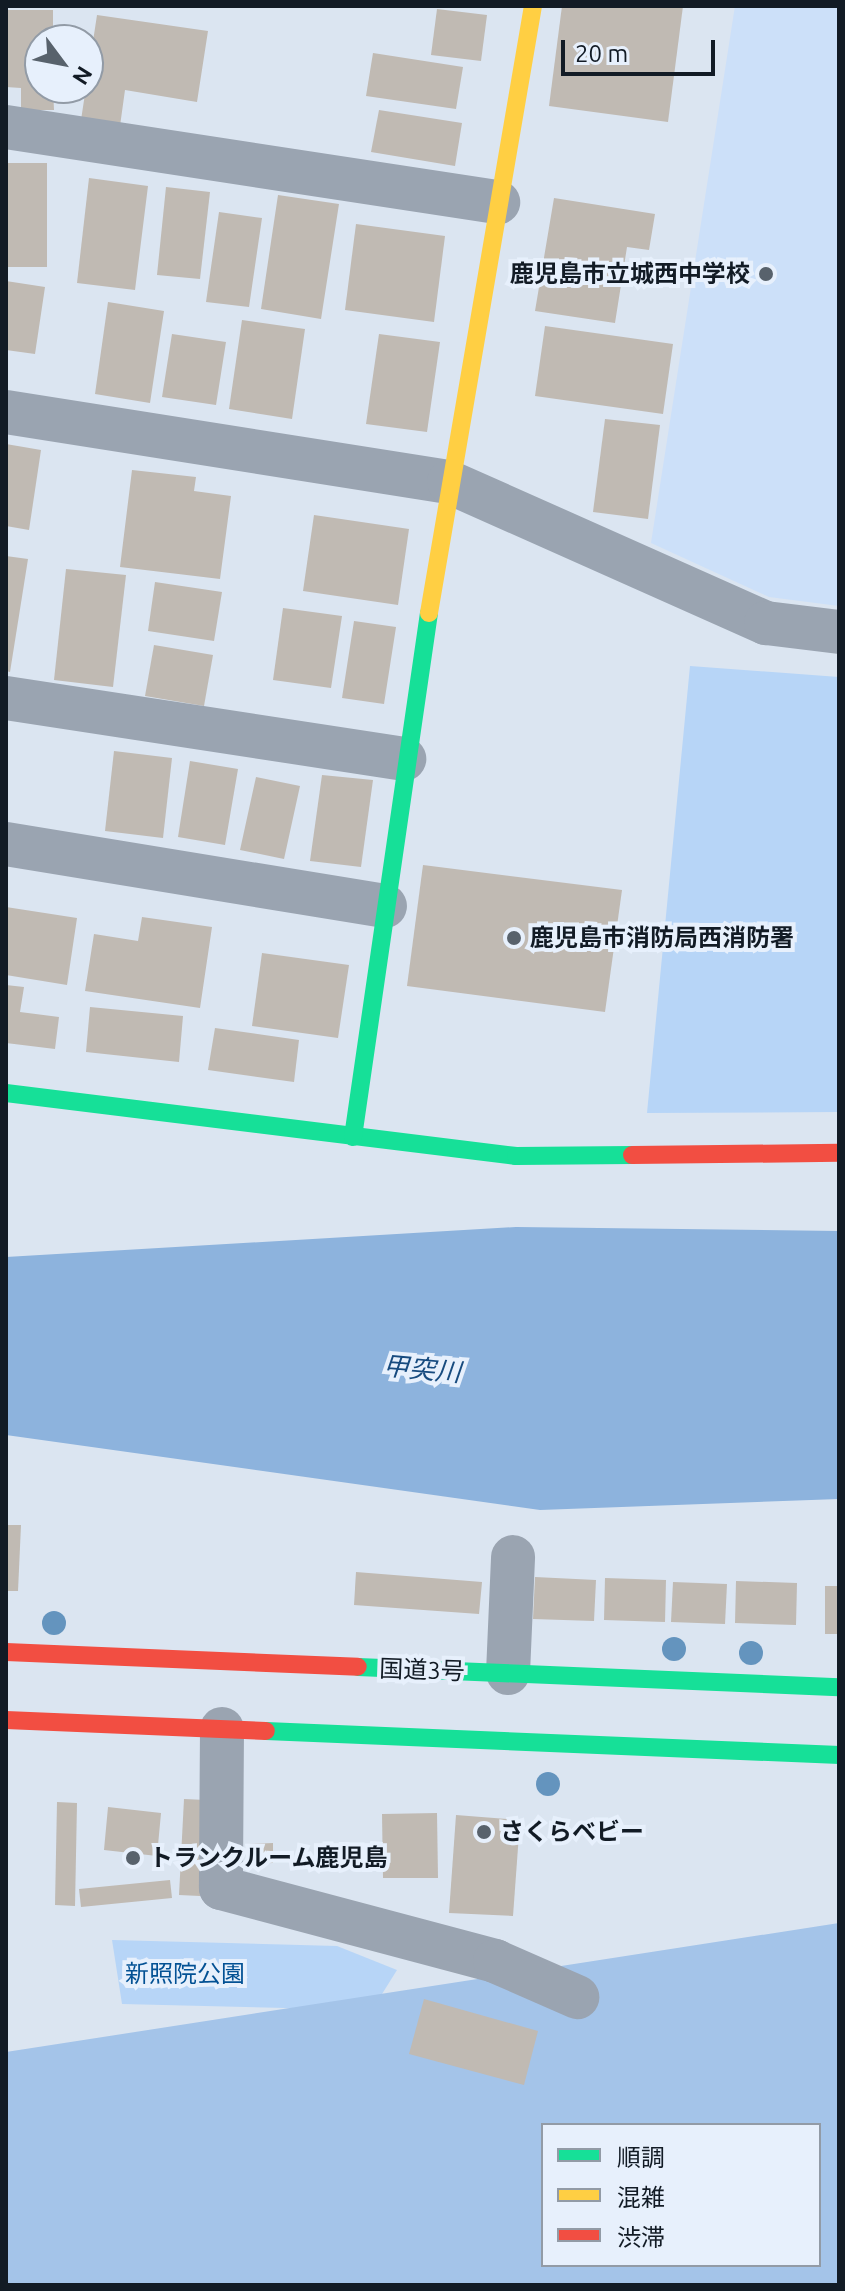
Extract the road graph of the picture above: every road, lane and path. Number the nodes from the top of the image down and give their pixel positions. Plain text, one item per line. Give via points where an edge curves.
1 (533, 6) edge
2 (6, 127) edge
3 (498, 202) junction
4 (6, 412) edge
5 (449, 482) junction
6 (839, 632) edge
7 (6, 698) edge
8 (404, 759) junction
9 (6, 844) edge
10 (385, 906) junction
11 (6, 1093) edge
12 (353, 1137) junction
13 (839, 1153) edge
14 (513, 1557) dead end
15 (6, 1652) edge
16 (508, 1673) junction
17 (839, 1687) edge
18 (6, 1720) edge
19 (222, 1729) junction
20 (839, 1755) edge
21 (577, 1997) dead end

1 - 3 main road
2 - 3 street
3 - 5 main road
4 - 5 street
5 - 6 street via 766,623
5 - 8 main road
7 - 8 street
8 - 10 main road
9 - 10 street
10 - 12 main road
11 - 12 main road
12 - 13 main road via 516,1156
14 - 16 street
15 - 16 main road, 国道3号
16 - 17 main road, 国道3号
18 - 19 main road
19 - 20 main road
19 - 21 street via 221,1888 495,1961

